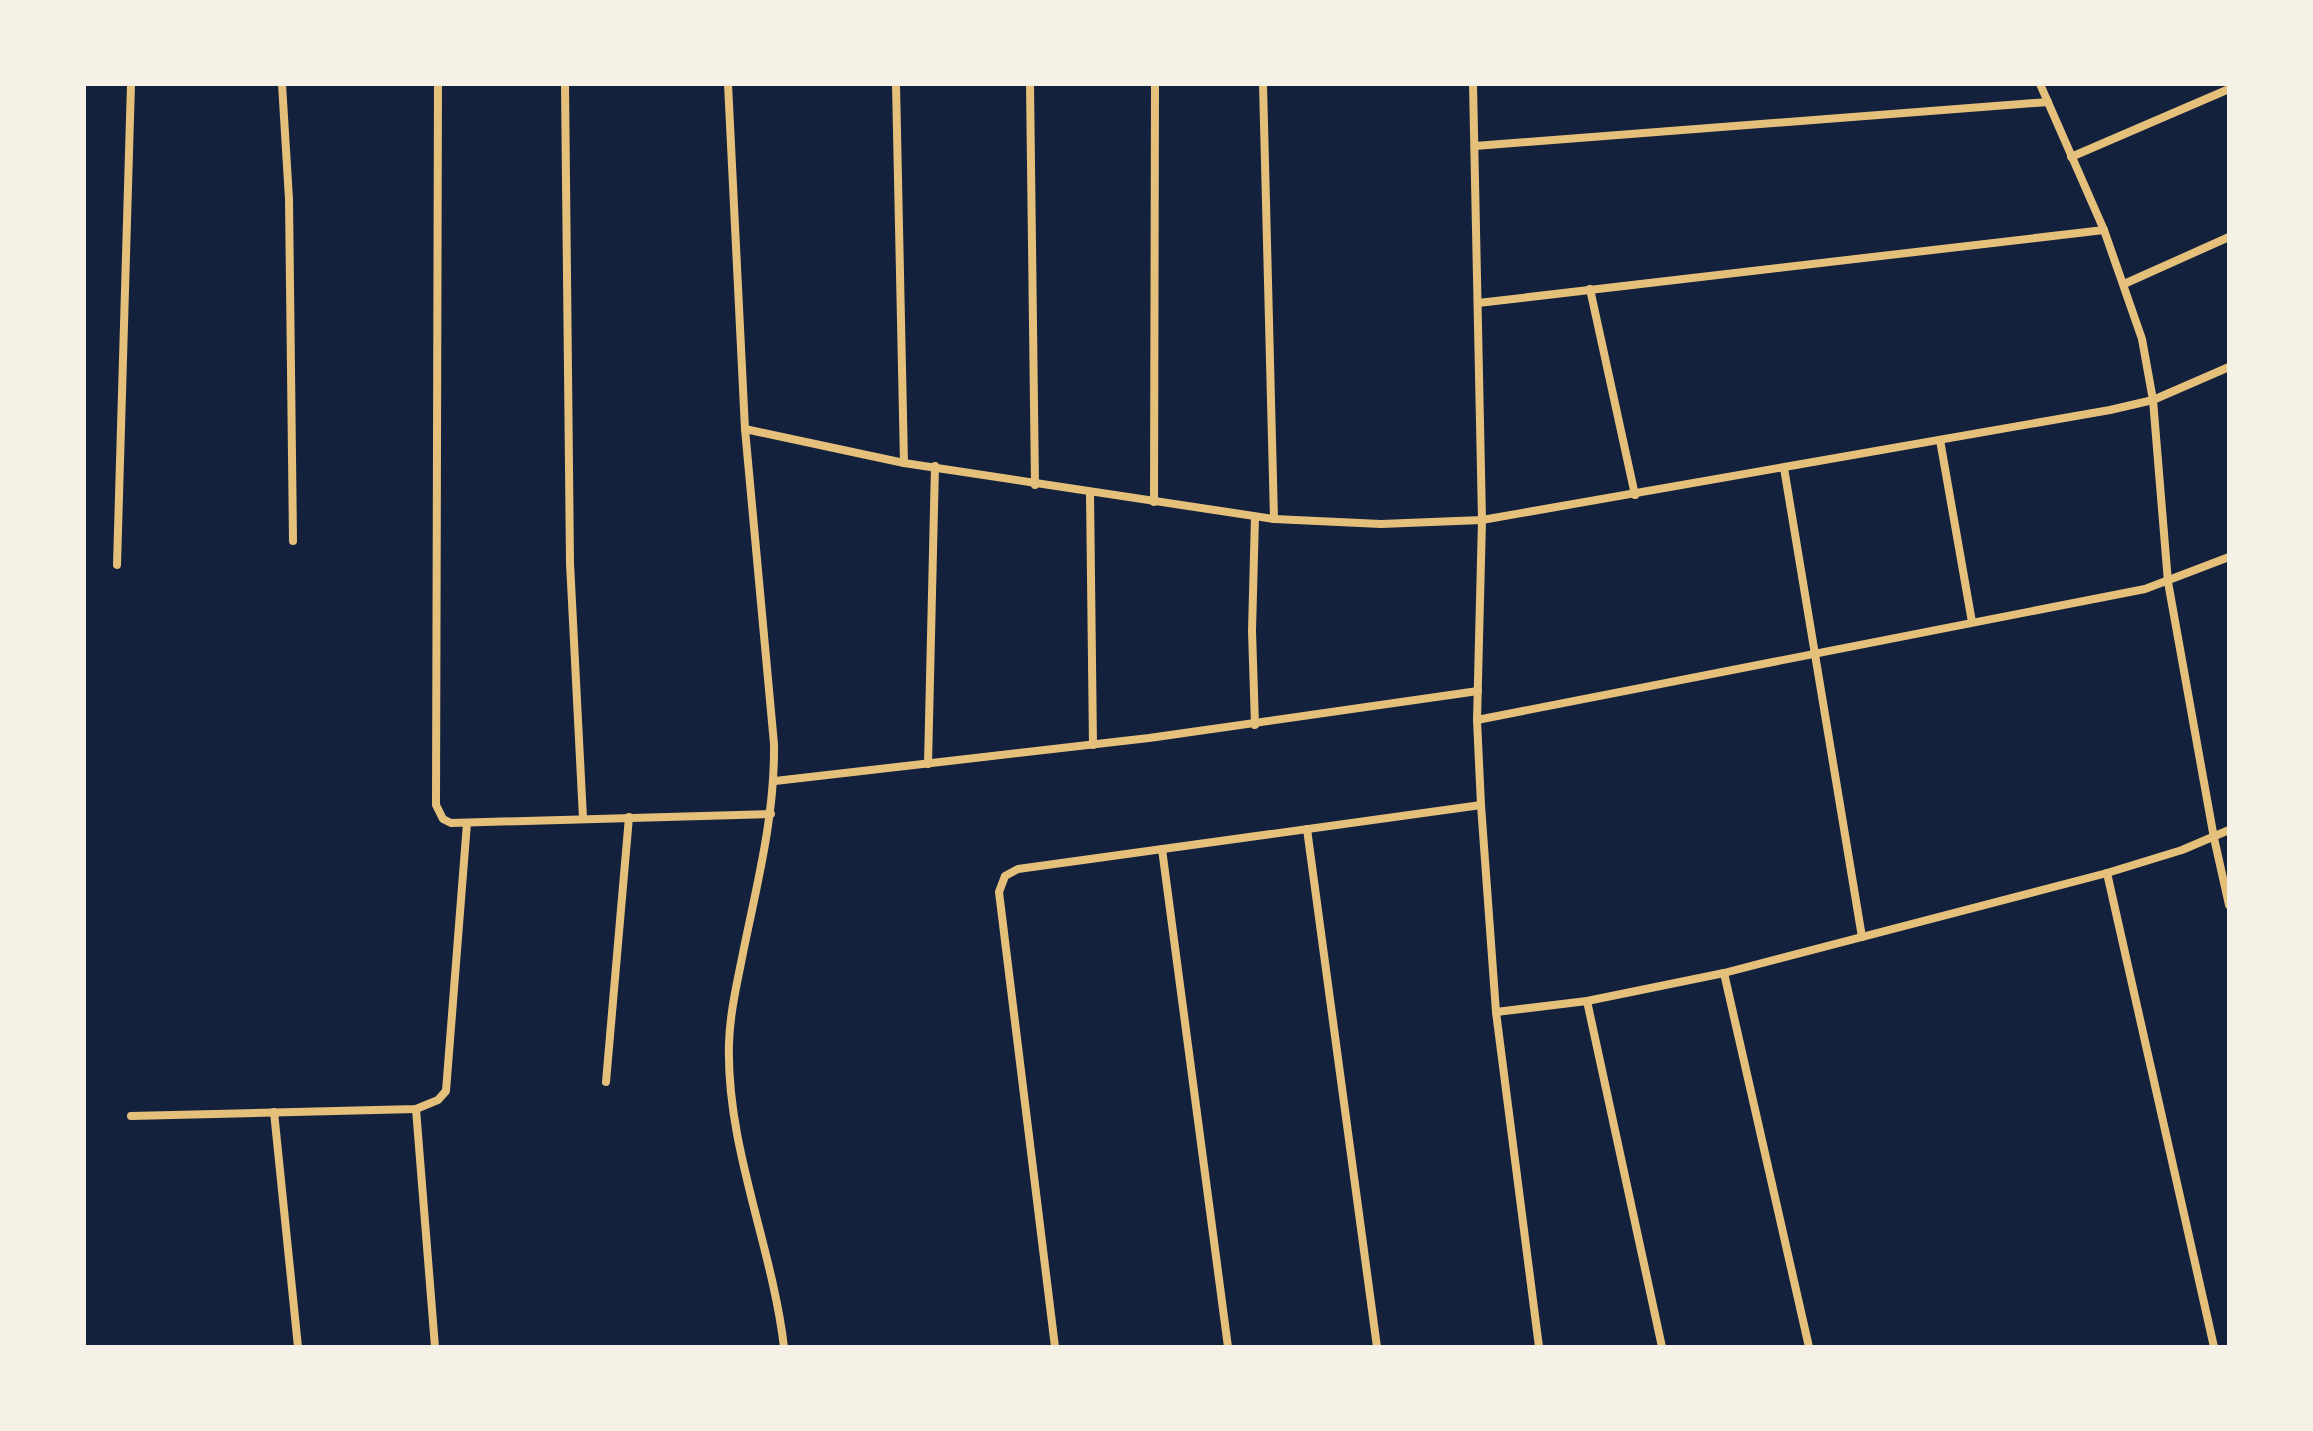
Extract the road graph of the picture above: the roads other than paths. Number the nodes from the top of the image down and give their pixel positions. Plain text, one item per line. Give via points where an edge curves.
1 (131, 84) edge
2 (282, 84) edge
3 (438, 84) edge
4 (565, 84) edge
5 (728, 84) edge
6 (896, 84) edge
7 (1030, 84) edge
8 (1155, 84) edge
9 (1263, 84) edge
10 (1473, 84) edge
11 (2040, 84) edge
12 (2229, 89) edge
13 (2048, 102) junction
14 (1475, 146) junction
15 (2071, 157) junction
16 (2104, 230) junction
17 (2229, 237) edge
18 (2124, 284) junction
19 (1590, 289) junction
20 (1478, 303) junction
21 (2229, 367) edge
22 (2153, 400) junction
23 (745, 429) junction
24 (1940, 440) junction
25 (904, 463) junction
26 (935, 466) junction
27 (1784, 468) junction
28 (1035, 485) junction
29 (1090, 493) junction
30 (1635, 495) junction
31 (1154, 502) junction
32 (1255, 517) junction
33 (1274, 519) junction
34 (1482, 520) junction
35 (293, 541) dead end
36 (2229, 557) edge
37 (117, 565) dead end
38 (2168, 582) junction
39 (1972, 622) junction
40 (1814, 654) junction
41 (1478, 691) junction
42 (1477, 720) junction
43 (1255, 725) junction
44 (1093, 745) junction
45 (928, 764) junction
46 (775, 781) junction
47 (1481, 805) junction
48 (771, 814) junction
49 (629, 817) junction
50 (583, 818) junction
51 (467, 823) junction
52 (1307, 829) junction
53 (2229, 830) edge
54 (2214, 838) junction
55 (1162, 849) junction
56 (2107, 873) junction
57 (2229, 905) edge
58 (1862, 937) junction
59 (1724, 973) junction
60 (1587, 1001) junction
61 (1496, 1012) junction
62 (606, 1082) dead end
63 (416, 1109) junction
64 (274, 1112) junction
65 (131, 1116) dead end
66 (298, 1347) edge
67 (435, 1347) edge
68 (784, 1347) edge
69 (1055, 1347) edge
70 (1228, 1347) edge
71 (1377, 1347) edge
72 (1539, 1347) edge
73 (1662, 1347) edge
74 (1809, 1347) edge
75 (2214, 1347) edge

1 - 37 street
2 - 35 street via 289,199
3 - 51 street via 436,805 443,819
4 - 50 street via 570,563
5 - 23 street
6 - 25 street
7 - 28 street
8 - 31 street
9 - 33 street
10 - 14 street
11 - 13 street
12 - 15 street
13 - 14 street
13 - 15 street
14 - 20 street
15 - 16 street
16 - 18 street
16 - 19 street
17 - 18 street
18 - 22 street via 2142,339
19 - 20 street
19 - 30 street
20 - 34 street
21 - 22 street
22 - 24 street
22 - 38 street
23 - 25 street
23 - 46 street
24 - 27 street
24 - 39 street
25 - 26 street
26 - 28 street
26 - 45 street
27 - 30 street
27 - 40 street
28 - 29 street
29 - 31 street
29 - 44 street
30 - 34 street
31 - 32 street
32 - 33 street
32 - 43 street
33 - 34 street via 1381,524
34 - 41 street
36 - 38 street
38 - 39 street
38 - 54 street
39 - 40 street
40 - 42 street
40 - 58 street
41 - 42 street
41 - 43 street
42 - 47 street
43 - 44 street
44 - 45 street
45 - 46 street
46 - 48 street
47 - 52 street
47 - 61 street
48 - 49 street
48 - 68 street via 729,1044 738,1141
49 - 50 street
49 - 62 street
50 - 51 street
51 - 63 street via 446,1091
52 - 55 street
52 - 71 street
53 - 54 street
54 - 56 street
54 - 57 street
55 - 69 street via 1018,869 1005,876 999,892
55 - 70 street
56 - 58 street
56 - 75 street
58 - 59 street
59 - 60 street
59 - 74 street
60 - 61 street
60 - 73 street
61 - 72 street
63 - 64 street
63 - 67 street
64 - 65 street
64 - 66 street

